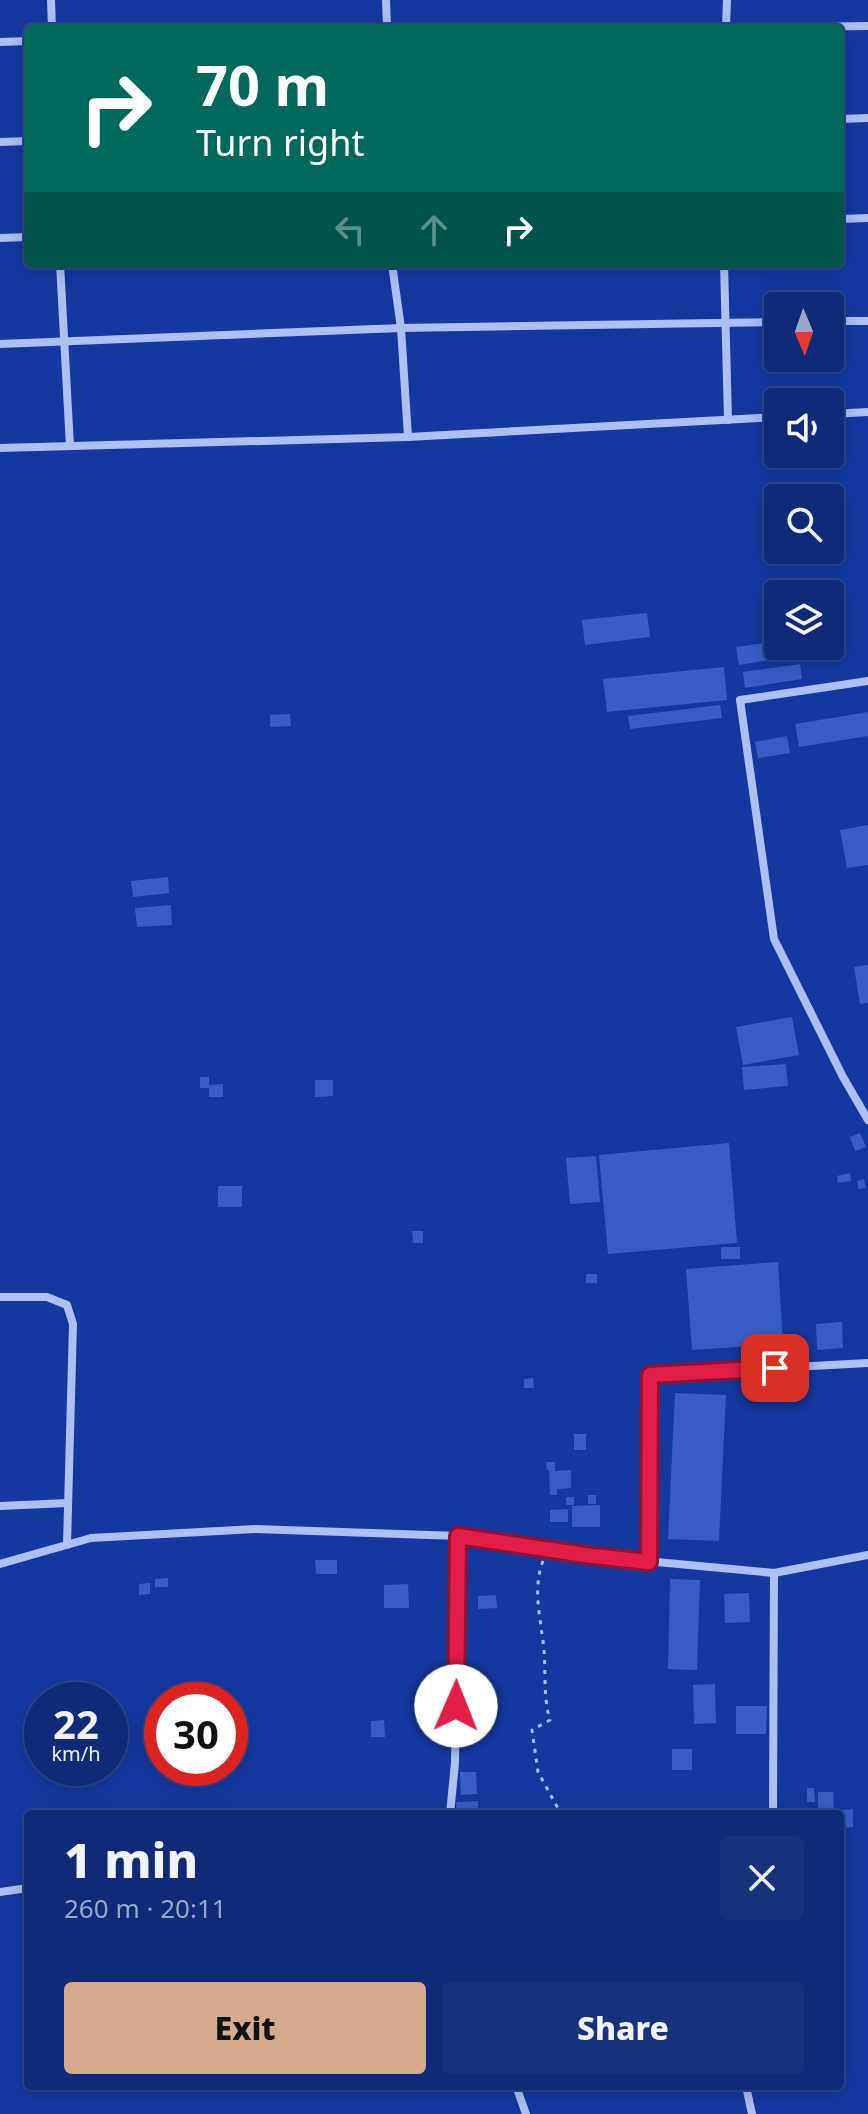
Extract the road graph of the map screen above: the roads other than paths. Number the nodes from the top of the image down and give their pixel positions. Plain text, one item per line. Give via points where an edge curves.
1 (51, 0) edge
2 (386, 0) edge
3 (727, 0) edge
4 (52, 24) edge
5 (387, 24) edge
6 (727, 24) edge
7 (844, 26) edge
8 (868, 26) edge
9 (24, 41) edge
10 (0, 42) edge
11 (868, 118) edge
12 (844, 119) edge
13 (24, 141) edge
14 (0, 142) edge
15 (868, 218) edge
16 (844, 219) edge
17 (24, 237) edge
18 (0, 238) edge
19 (60, 268) edge
20 (393, 268) edge
21 (724, 268) edge
22 (844, 321) edge
23 (868, 321) edge
24 (764, 322) edge
25 (726, 323) junction
26 (401, 328) junction
27 (63, 340) junction
28 (0, 344) edge
29 (868, 412) edge
30 (844, 413) edge
31 (764, 418) edge
32 (728, 420) junction
33 (408, 437) junction
34 (70, 446) junction
35 (0, 448) edge
36 (868, 681) edge
37 (868, 1120) edge
38 (0, 1297) edge
39 (868, 1363) edge
40 (68, 1503) junction
41 (0, 1506) edge
42 (458, 1536) junction
43 (67, 1545) junction
44 (868, 1555) edge
45 (649, 1562) junction
46 (0, 1564) edge
47 (774, 1573) junction
48 (450, 1810) edge
49 (773, 1810) edge
50 (24, 1889) edge
51 (0, 1892) edge
52 (517, 2090) edge
53 (747, 2090) edge
54 (526, 2114) edge
55 (752, 2114) edge

1 - 4 street
2 - 5 street
3 - 6 street
7 - 8 street
9 - 10 street
11 - 12 street
13 - 14 street
15 - 16 street
17 - 18 street
19 - 27 street
20 - 26 street
21 - 25 street
22 - 23 street
24 - 25 street
25 - 26 street
25 - 32 street
26 - 27 street
26 - 33 street
27 - 28 street
27 - 34 street
29 - 30 street
31 - 32 street
32 - 33 street
33 - 34 street
34 - 35 street
36 - 37 street via 740,700 774,939
38 - 40 street via 47,1297 67,1305 73,1324
39 - 45 street via 650,1375
40 - 41 street
40 - 43 street
42 - 43 street via 255,1529 91,1538
42 - 45 street
42 - 48 street
43 - 46 street
44 - 47 street
45 - 47 street
47 - 49 street
50 - 51 street
52 - 54 street
53 - 55 street

